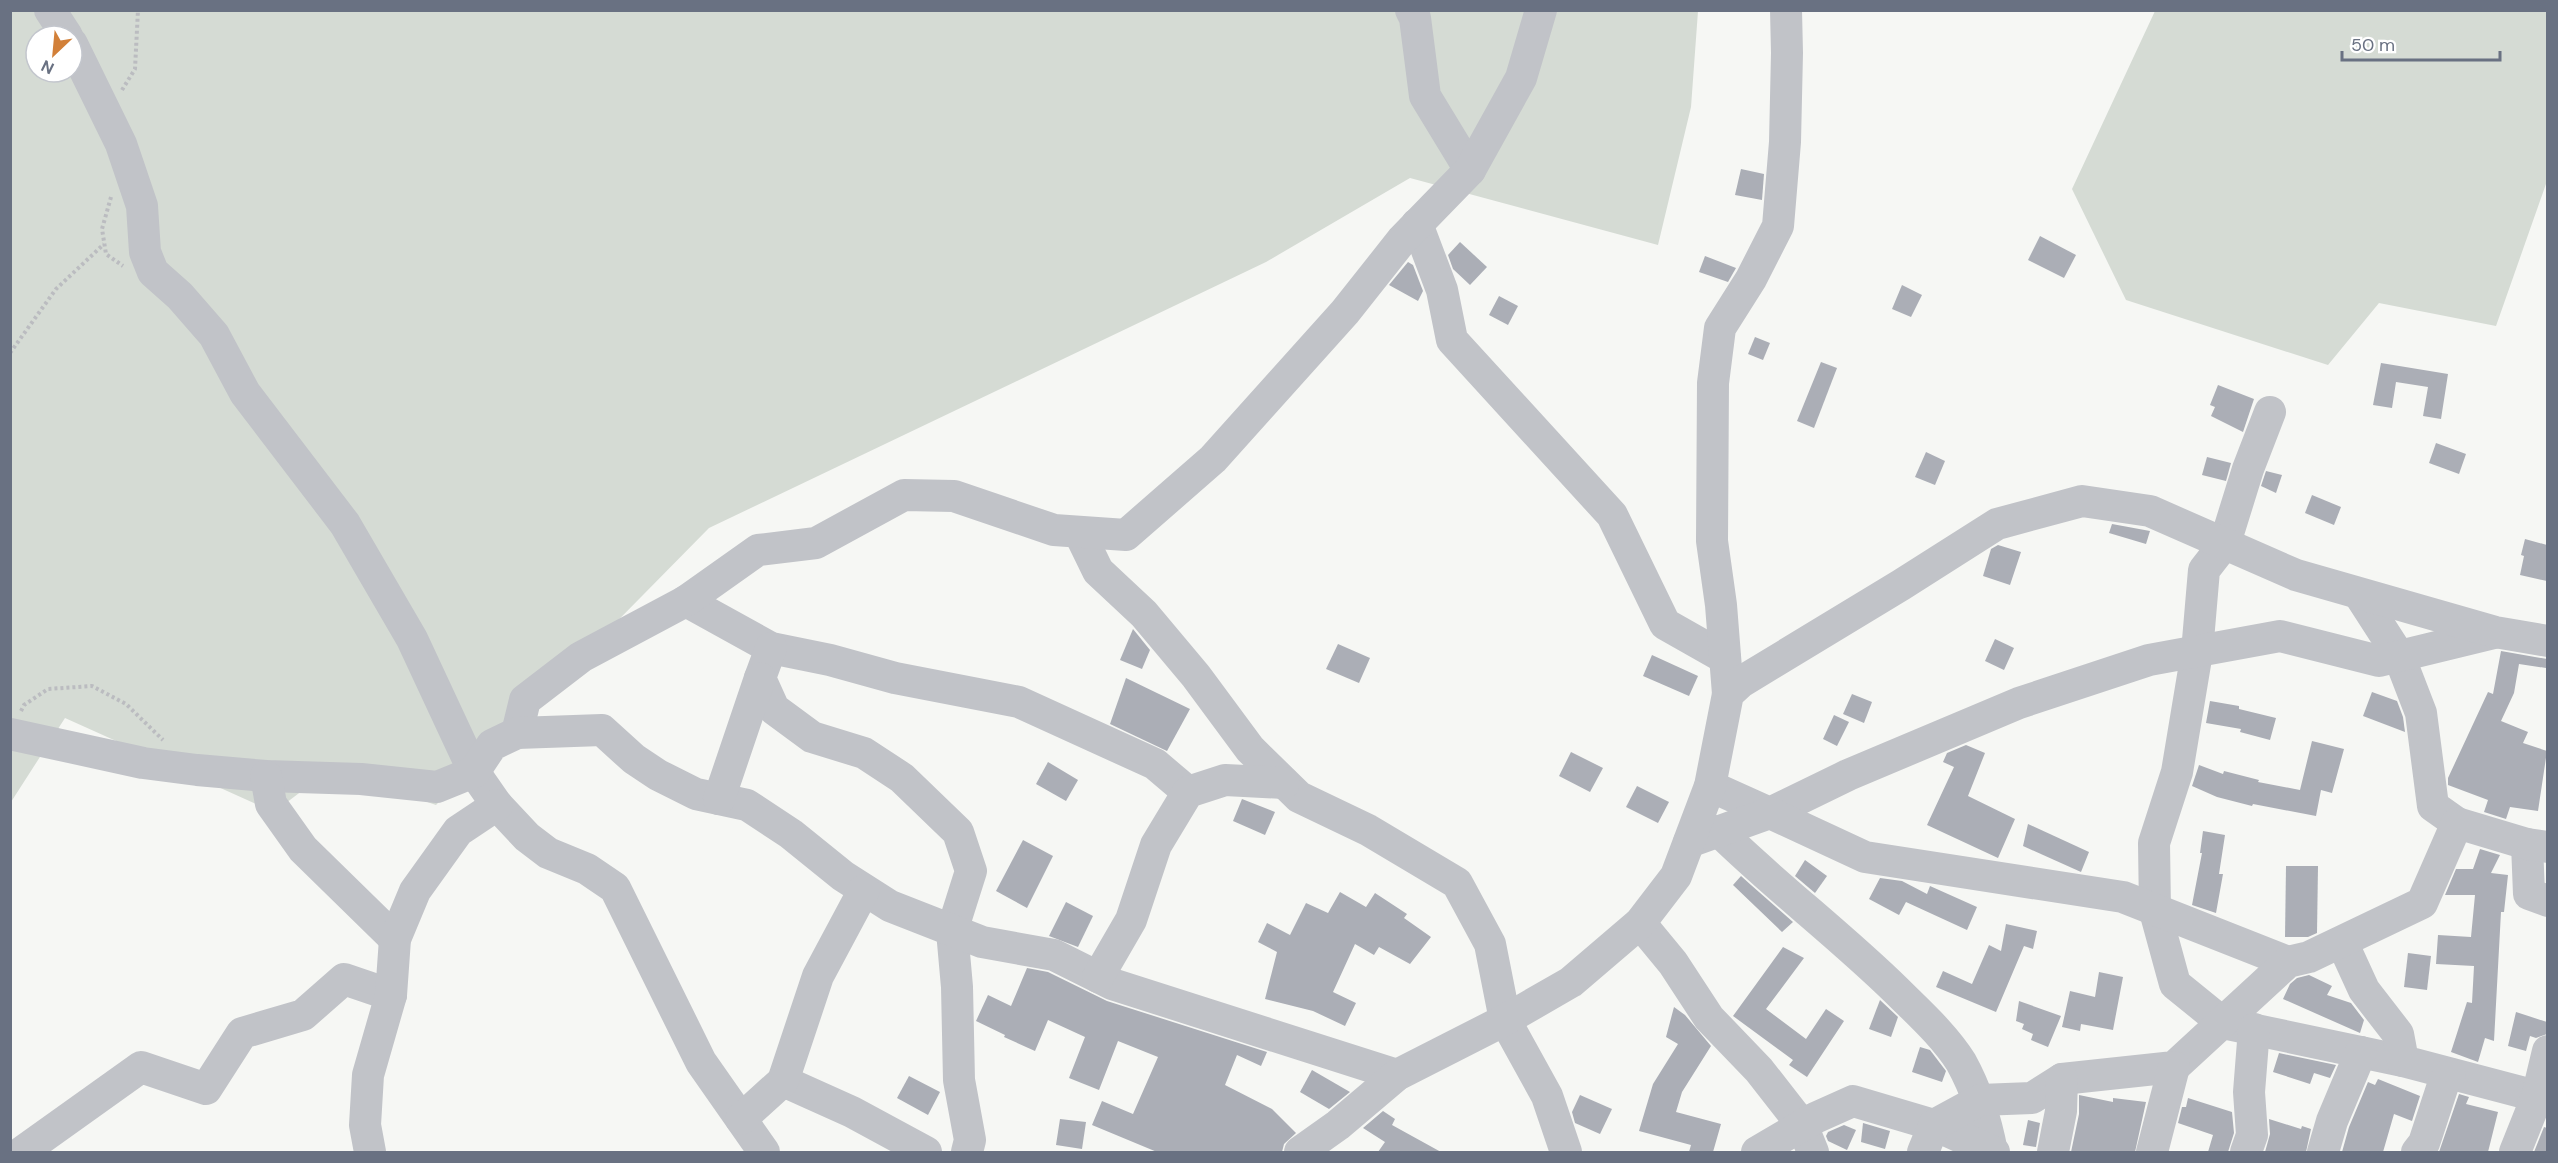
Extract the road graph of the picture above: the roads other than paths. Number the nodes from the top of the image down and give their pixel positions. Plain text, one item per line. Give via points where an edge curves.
1 (50, 10) edge
2 (1411, 10) edge
3 (1541, 10) edge
4 (1786, 10) edge
5 (59, 24) edge
6 (84, 68) edge
7 (1470, 170) junction
8 (1417, 224) junction
9 (2270, 412) dead end
10 (1079, 532) junction
11 (2225, 543) junction
12 (2359, 594) junction
13 (686, 601) junction
14 (2495, 632) junction
15 (2547, 641) edge
16 (771, 648) junction
17 (2198, 651) junction
18 (2400, 656) junction
19 (1725, 658) junction
20 (760, 678) junction
21 (1728, 694) junction
22 (15, 724) edge
23 (518, 734) junction
24 (474, 772) junction
25 (266, 776) junction
26 (1284, 783) junction
27 (1710, 786) junction
28 (1188, 792) junction
29 (719, 799) junction
30 (497, 805) junction
31 (1770, 813) junction
32 (2457, 823) junction
33 (1719, 831) junction
34 (1689, 842) junction
35 (2537, 845) edge
36 (864, 890) junction
37 (2547, 901) edge
38 (2155, 911) junction
39 (1640, 923) junction
40 (952, 931) junction
41 (395, 939) junction
42 (2342, 942) junction
43 (2288, 962) junction
44 (1098, 977) junction
45 (391, 995) junction
46 (1505, 1020) junction
47 (2223, 1023) junction
48 (2254, 1029) junction
49 (2361, 1052) junction
50 (2547, 1052) edge
51 (2403, 1061) junction
52 (2174, 1067) junction
53 (2450, 1074) junction
54 (1397, 1075) junction
55 (2062, 1079) junction
56 (783, 1081) junction
57 (2542, 1098) edge
58 (1980, 1100) junction
59 (741, 1119) junction
60 (1808, 1139) edge
61 (1928, 1139) edge
62 (1307, 1151) edge
63 (22, 1152) edge
64 (370, 1152) edge
65 (764, 1152) edge
66 (926, 1152) edge
67 (967, 1152) edge
68 (1566, 1152) edge
69 (1757, 1152) edge
70 (1993, 1152) edge
71 (2053, 1152) edge
72 (2152, 1152) edge
73 (2246, 1152) edge
74 (2324, 1152) edge
75 (2417, 1152) edge
76 (2515, 1152) edge

1 - 5 street
2 - 7 street via 1425,96
3 - 7 street via 1521,78
4 - 19 street via 1785,142 1778,226 1720,328 1713,383 1712,541
6 - 24 street via 121,144 142,206 146,252 153,272 214,335 246,393 345,524 412,639
7 - 8 street
8 - 10 street via 1345,312 1214,459 1126,535
8 - 19 street via 1442,290 1452,340 1612,515 1665,624
9 - 11 street
10 - 13 street via 1054,530 954,496 904,495 816,543 758,550
10 - 26 street via 1098,572 1144,614 1250,748
11 - 12 street via 2296,574
11 - 17 street via 2204,570
11 - 21 street via 2150,511 2082,501 1997,524 1741,682
12 - 14 street
12 - 18 street
13 - 16 street
13 - 23 street via 581,657 525,700
14 - 15 street
14 - 18 street
16 - 20 street
16 - 28 street via 1019,702 1155,764
17 - 18 street via 2280,636 2379,661
17 - 31 street via 2149,660 2019,703 1848,775
17 - 38 street via 2177,772 2154,843
18 - 32 street via 2421,713 2433,806
19 - 21 street
20 - 29 street
20 - 40 street via 774,709 812,737 864,753 902,778 958,832 970,871
21 - 27 street
22 - 25 street via 143,763
23 - 24 street via 492,745
23 - 29 street via 602,730 658,775 696,794
24 - 25 street via 438,787 361,779
24 - 30 street
25 - 41 street via 271,804 303,849
26 - 28 street via 1225,780
26 - 46 street via 1299,797 1368,830 1457,883 1490,944
27 - 31 street
27 - 34 street
28 - 44 street via 1156,845 1131,920
29 - 36 street via 747,805
30 - 41 street via 458,831 415,891
30 - 59 street via 548,853 587,869 615,888 701,1062
31 - 33 street
31 - 38 street via 1865,857 2124,897
32 - 35 street
32 - 42 street via 2422,903
33 - 34 street
33 - 58 street via 1860,955 1930,1024 1960,1061
34 - 39 street via 1676,876
35 - 37 street via 2529,894
36 - 40 street via 890,906
36 - 56 street via 818,975
38 - 43 street
38 - 47 street via 2175,984
39 - 46 street via 1572,982
39 - 60 street via 1673,963 1709,1018 1759,1070
40 - 44 street via 982,942 1054,955
40 - 67 street via 959,1080 969,1140
41 - 45 street
42 - 43 street
42 - 51 street via 2364,990 2398,1034
43 - 47 street
44 - 54 street
45 - 63 street via 344,979 303,1015 242,1033 206,1089 141,1067
45 - 64 street via 368,1075 365,1125
46 - 54 street
46 - 68 street via 1547,1095
47 - 48 street
47 - 52 street
48 - 49 street
48 - 73 street via 2252,1135
49 - 51 street
49 - 74 street via 2332,1121
50 - 57 street
51 - 53 street
52 - 55 street
52 - 72 street
53 - 57 street
53 - 75 street
54 - 62 street
55 - 58 street via 2031,1098
55 - 71 street
56 - 59 street
56 - 66 street
57 - 76 street
58 - 61 street
58 - 70 street
59 - 65 street
60 - 61 street via 1853,1101
60 - 69 street
61 - 70 street

